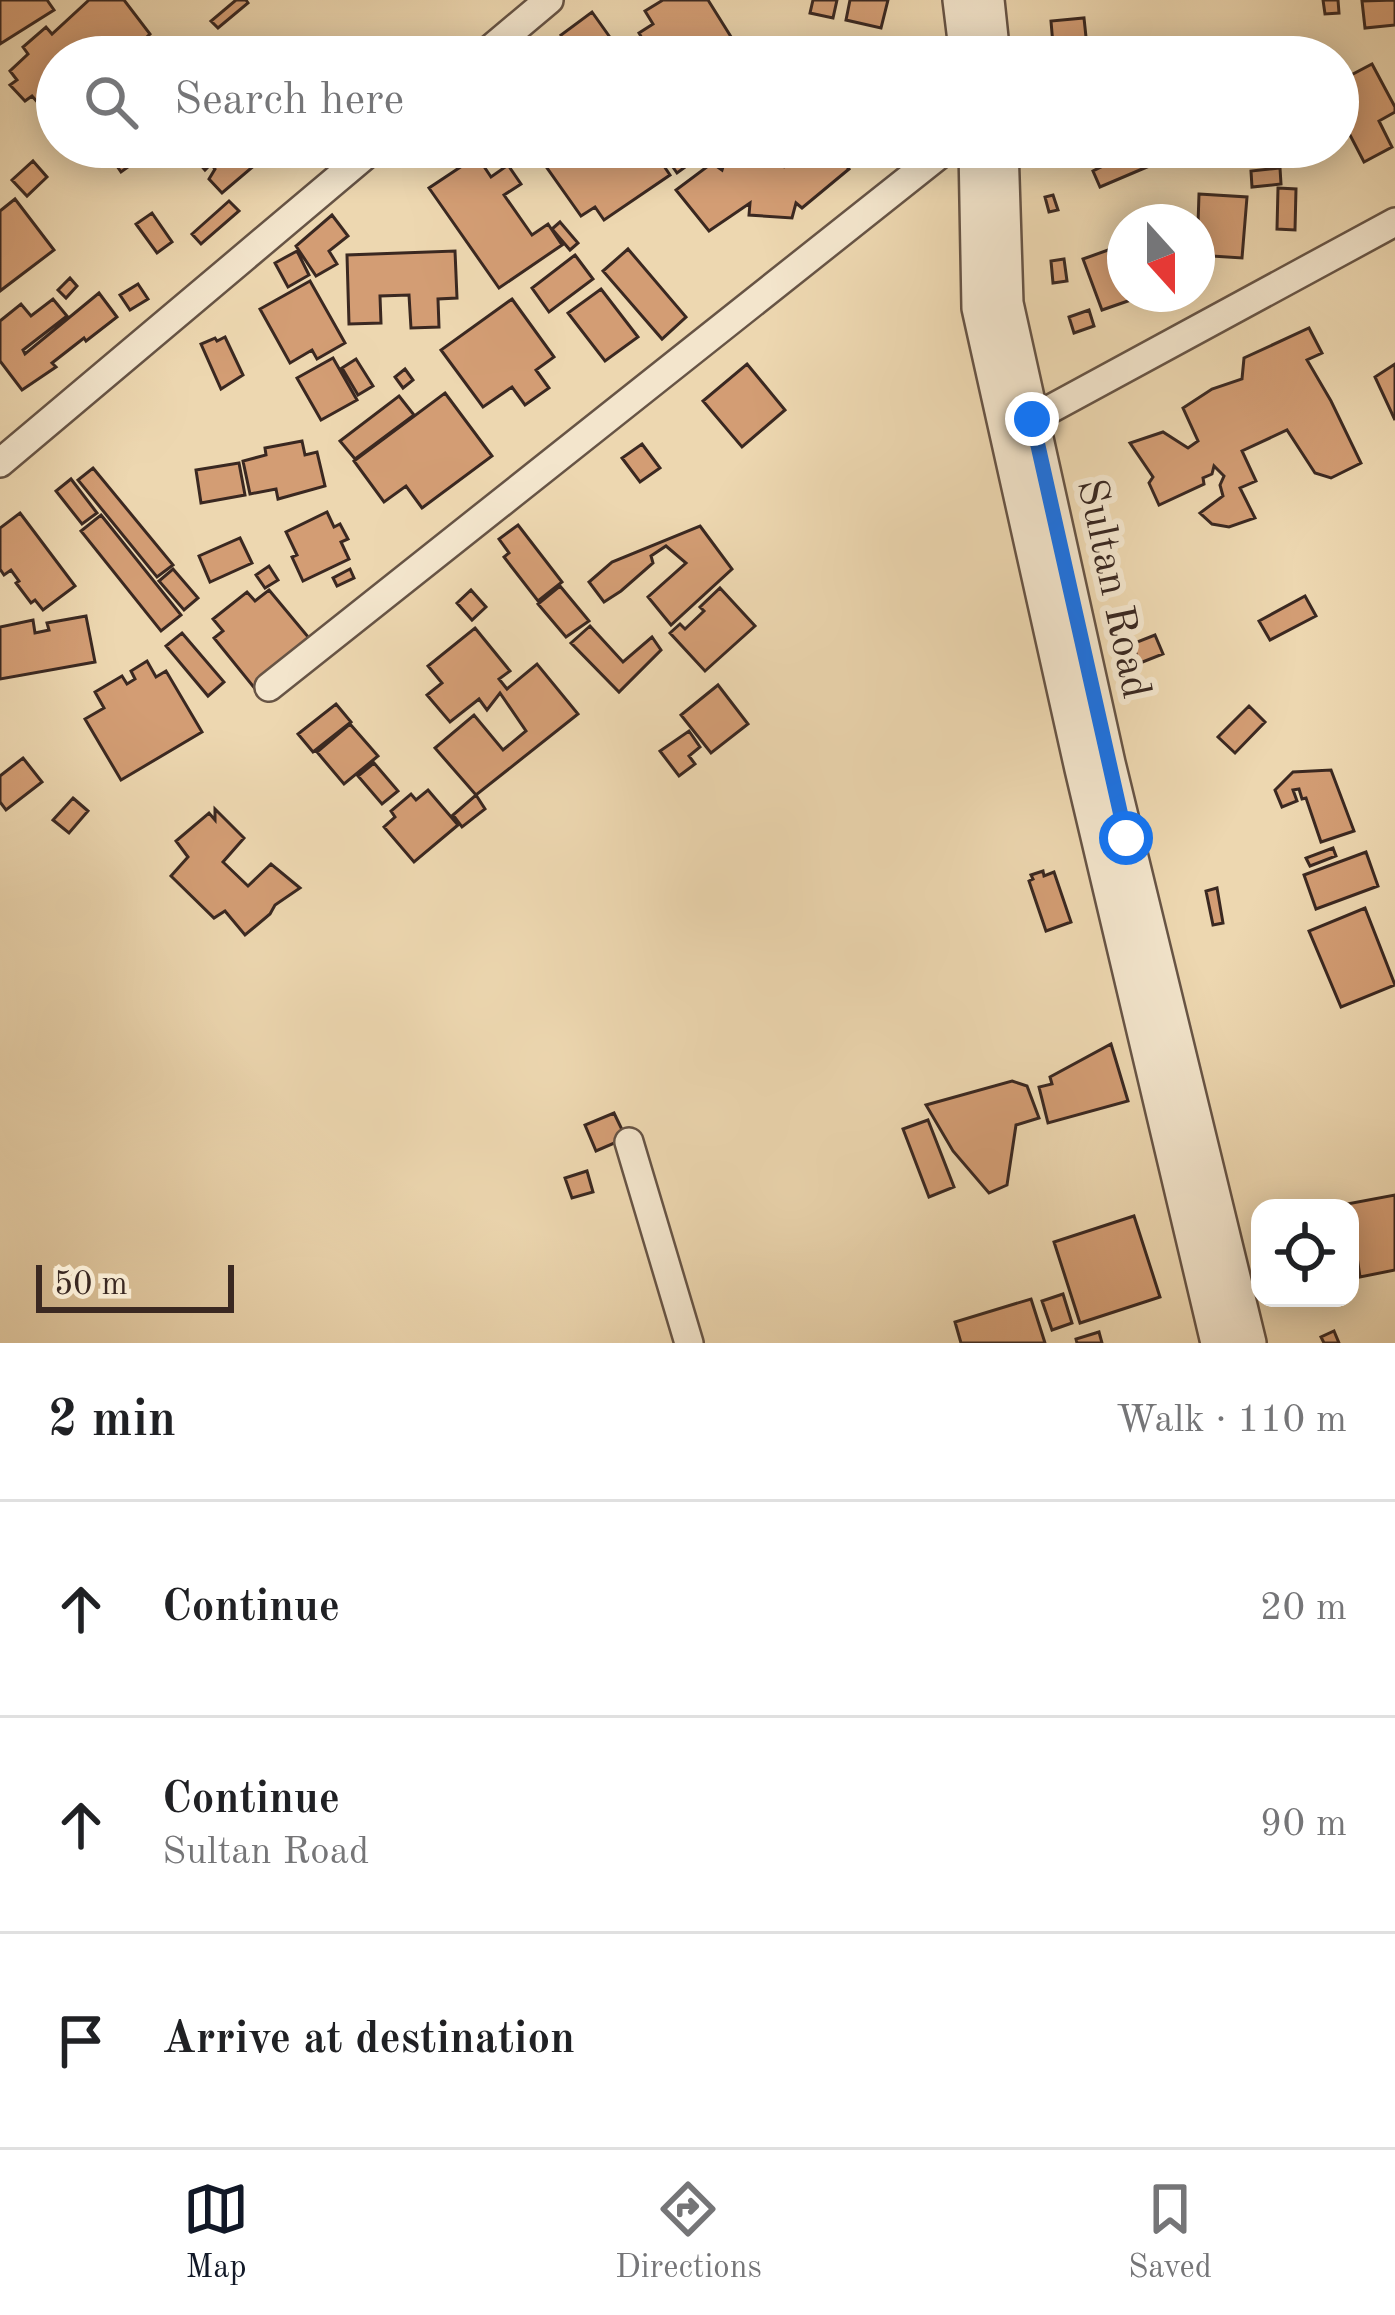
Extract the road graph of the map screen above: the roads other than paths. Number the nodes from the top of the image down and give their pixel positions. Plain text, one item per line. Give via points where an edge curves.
1 (549, 0) edge
2 (960, 0) edge
3 (987, 0) edge
4 (506, 36) edge
5 (964, 36) edge
6 (991, 36) edge
7 (350, 168) edge
8 (923, 168) edge
9 (976, 168) edge
10 (1001, 168) edge
11 (1395, 222) edge
12 (1032, 419) junction
13 (0, 463) edge
14 (269, 687) dead end
15 (1095, 766) junction
16 (1113, 841) junction
17 (629, 1142) dead end
18 (689, 1343) edge
19 (1218, 1343) edge
20 (1249, 1343) edge

1 - 4 street
2 - 5 street
3 - 6 street
7 - 13 street
8 - 14 street
9 - 15 street, Sultan Road via 979,308
10 - 12 street, Sultan Road via 1006,303
11 - 12 street
12 - 15 street, Sultan Road
15 - 16 street
16 - 19 street
16 - 20 street
17 - 18 street

